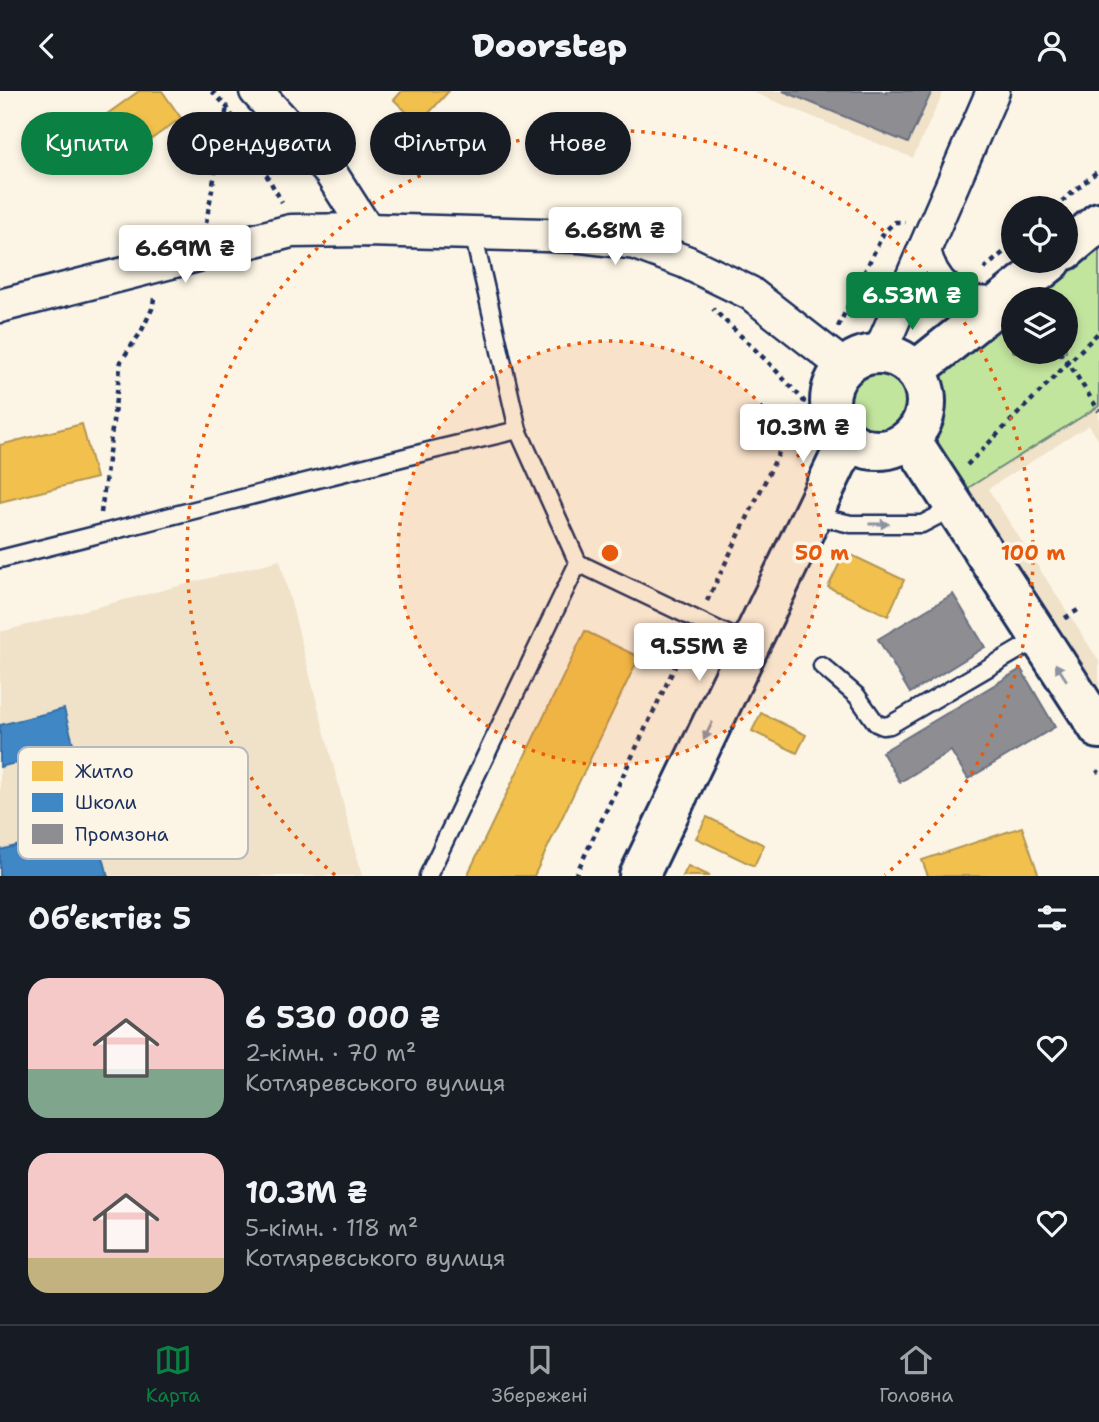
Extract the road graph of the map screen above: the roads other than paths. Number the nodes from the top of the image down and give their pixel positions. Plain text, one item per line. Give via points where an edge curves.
1 (256, 91) edge
2 (993, 91) edge
3 (1099, 222) edge
4 (367, 230) junction
5 (473, 233) junction
6 (1078, 240) edge
7 (924, 250) junction
8 (1037, 273) edge
9 (1020, 287) edge
10 (1001, 303) joint
11 (0, 306) edge
12 (862, 360) junction
13 (915, 372) junction
14 (518, 430) junction
15 (910, 438) junction
16 (848, 440) junction
17 (955, 507) junction
18 (812, 515) junction
19 (0, 559) edge
20 (578, 563) junction
21 (1052, 628) junction
22 (750, 645) junction
23 (822, 666) dead end
24 (1099, 729) edge
25 (428, 876) edge
26 (639, 876) edge

1 - 4 street via 330,172
2 - 7 street
3 - 6 street
4 - 5 street
4 - 11 street via 291,231
5 - 12 street via 580,236 635,243 750,293
5 - 14 lane
7 - 10 street via 933,275 951,293 975,304
7 - 12 street
8 - 9 street
10 - 13 street
12 - 13 street via 899,359
12 - 16 street via 838,376 832,386 834,421
13 - 15 street via 922,382 926,406
14 - 19 lane
14 - 20 lane
15 - 16 street via 879,450
15 - 17 street
16 - 18 street
18 -> 17 lane via 851,524 922,524
17 - 21 street
18 - 22 street
20 - 22 lane
20 - 25 lane
21 - 23 lane via 890,725 876,723 857,696
24 -> 21 street
22 -> 26 street

